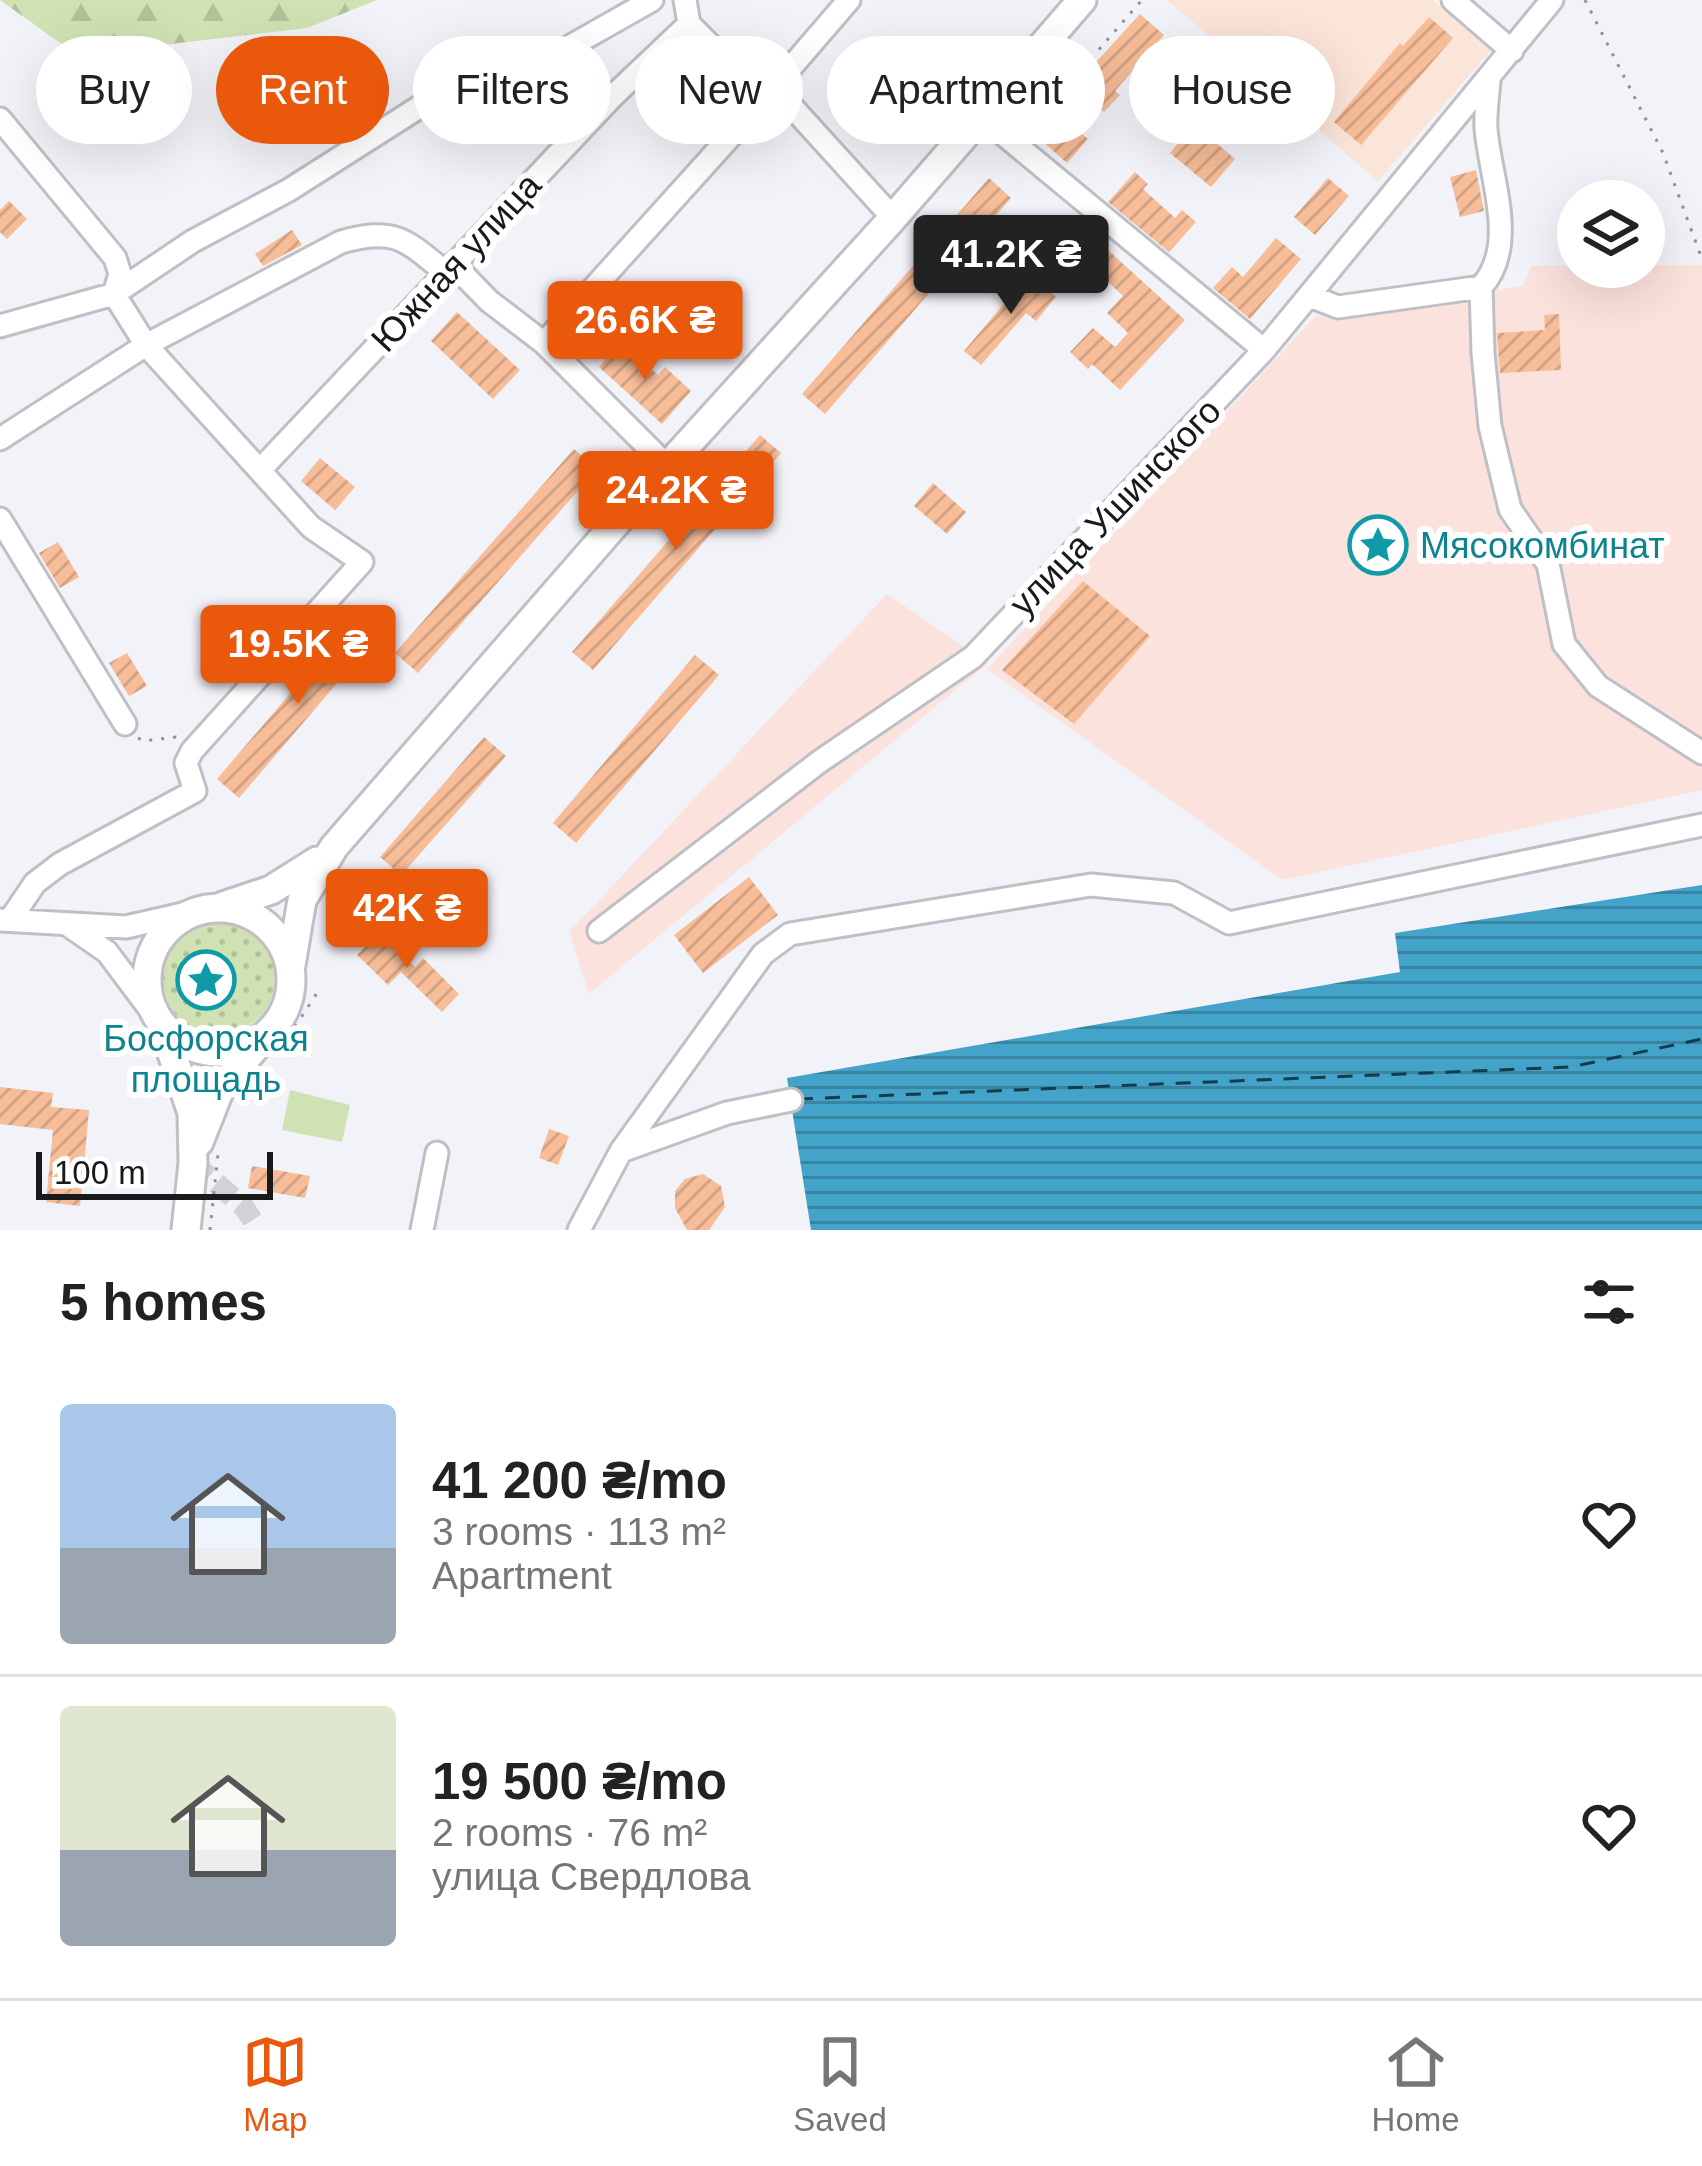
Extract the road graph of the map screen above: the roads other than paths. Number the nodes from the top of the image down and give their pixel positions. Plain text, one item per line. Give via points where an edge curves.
1 (652, 0) edge
2 (685, 0) edge
3 (849, 0) edge
4 (1082, 0) edge
5 (1454, 0) edge
6 (1552, 0) edge
7 (689, 24) junction
8 (703, 36) edge
9 (1050, 36) edge
10 (1512, 51) junction
11 (803, 53) edge
12 (1489, 80) junction
13 (0, 119) edge
14 (803, 127) edge
15 (723, 144) edge
16 (956, 144) edge
17 (1014, 144) edge
18 (893, 218) junction
19 (449, 268) junction
20 (1481, 287) junction
21 (114, 294) junction
22 (1312, 296) junction
23 (0, 326) edge
24 (544, 343) junction
25 (146, 345) junction
26 (1264, 350) junction
27 (0, 439) edge
28 (668, 466) junction
29 (260, 470) junction
30 (0, 519) edge
31 (125, 724) road end
32 (1702, 753) edge
33 (1702, 825) edge
34 (334, 847) junction
35 (208, 909) junction
36 (6, 919) edge
37 (62, 922) junction
38 (599, 931) dead end
39 (291, 965) junction
40 (160, 1023) junction
41 (267, 1035) junction
42 (790, 1100) dead end
43 (621, 1151) junction
44 (437, 1153) dead end
45 (205, 1159) junction
46 (186, 1230) edge
47 (422, 1230) edge
48 (579, 1230) edge

1 - 21 street via 555,55 468,76
2 - 7 street
3 - 11 street
4 - 9 main road
5 - 10 street
6 - 10 street, улица Ушинского
7 - 8 street
7 - 19 street, Южная улица
10 - 12 street, улица Ушинского
12 - 20 street via 1486,127 1500,233 1495,272
12 - 22 street, улица Ушинского
13 - 21 street via 115,258
14 - 18 street
15 - 24 street
16 - 18 main road
17 - 26 street
18 - 28 main road
19 - 24 street
19 - 25 street via 406,239 368,235
19 - 29 street, Южная улица
20 - 22 street via 1338,307
20 - 32 street via 1490,426 1510,509 1547,564 1564,644 1598,686
21 - 23 street
21 - 25 street
22 - 26 street, улица Ушинского
24 - 28 street
25 - 27 street
25 - 29 street
26 - 38 street, улица Ушинского via 973,657 819,762
28 - 34 main road
29 - 36 street via 310,527 362,562 192,751 186,763 195,791 60,864
30 - 31 street
33 - 43 street via 1229,923 1174,893 1091,885 790,934 763,954
34 - 35 main road via 271,890
34 - 39 main road via 302,899
35 - 37 street via 126,927
35 - 39 main road via 244,911 266,923
35 - 40 main road via 175,922 149,960 146,983
36 - 37 street
37 - 40 street via 107,952
39 - 41 main road via 292,989
40 - 41 main road via 202,1051 244,1048
40 - 45 main road
41 - 45 main road via 210,1107
42 - 43 street
43 - 48 street
44 - 47 street
45 - 46 main road

